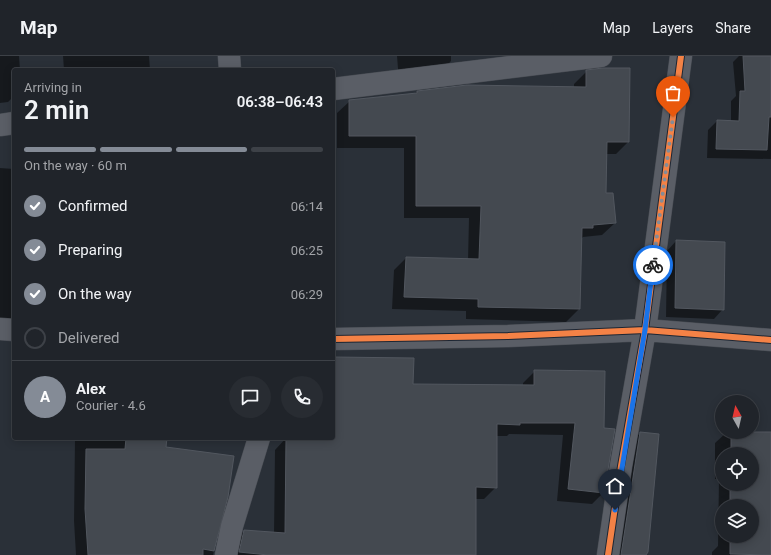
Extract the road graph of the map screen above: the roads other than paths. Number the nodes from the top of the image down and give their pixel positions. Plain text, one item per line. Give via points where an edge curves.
1 (229, 56) edge
2 (601, 56) edge
3 (680, 56) edge
4 (230, 68) edge
5 (335, 89) edge
6 (12, 123) edge
7 (0, 125) edge
8 (0, 329) edge
9 (12, 330) edge
10 (645, 330) junction
11 (335, 339) edge
12 (771, 340) edge
13 (258, 440) edge
14 (226, 555) edge
15 (608, 555) edge

1 - 4 street
2 - 5 street
3 - 10 street
6 - 7 street
8 - 9 street
10 - 11 street via 508,336
10 - 12 street
10 - 15 street
13 - 14 street via 232,526

